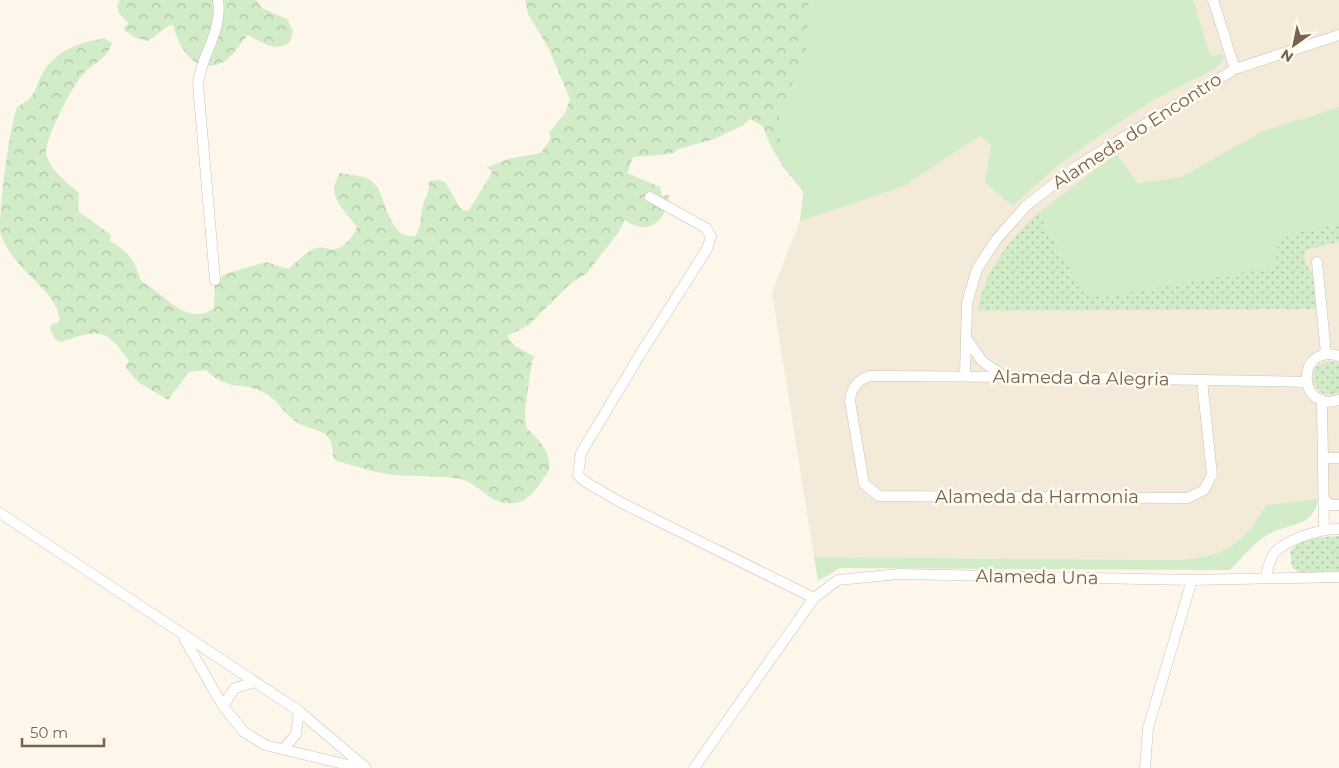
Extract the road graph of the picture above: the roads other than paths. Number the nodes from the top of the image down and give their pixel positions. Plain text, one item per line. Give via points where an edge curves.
1 (218, 0) edge
2 (1213, 0) edge
3 (1339, 35) edge
4 (1235, 69) junction
5 (650, 197) dead end
6 (1317, 262) dead end
7 (216, 280) dead end
8 (966, 338) junction
9 (1326, 354) junction
10 (1339, 356) edge
11 (965, 376) junction
12 (1005, 377) junction
13 (1202, 380) junction
14 (1306, 382) junction
15 (857, 383) joint
16 (1322, 400) junction
17 (1339, 400) edge
18 (1323, 458) junction
19 (1339, 458) edge
20 (1324, 499) junction
21 (1339, 506) edge
22 (0, 513) edge
23 (1339, 529) edge
24 (1324, 530) junction
25 (1339, 577) edge
26 (1265, 578) junction
27 (1192, 580) junction
28 (814, 598) junction
29 (184, 637) junction
30 (255, 682) junction
31 (223, 706) junction
32 (298, 712) junction
33 (284, 749) junction
34 (361, 768) edge
35 (366, 768) edge
36 (694, 768) edge
37 (1145, 768) edge

1 - 7 street via 220,19 199,73 198,84
2 - 4 street
3 - 4 street, Alameda do Encontro
4 - 8 street, Alameda do Encontro via 1077,166 1026,206 996,240 977,269 967,303
5 - 28 street via 706,228 711,237 707,249 581,453 578,475 620,502
6 - 9 street
8 - 11 street, Alameda do Encontro
8 - 12 street via 982,361
9 - 10 street
9 - 14 street via 1310,364
11 - 12 street, Alameda da Alegria
11 - 15 street, Alameda da Alegria via 869,376
12 - 13 street, Alameda da Alegria
13 - 14 street, Alameda da Alegria
13 - 15 street, Alameda da Harmonia via 1212,475 1204,490 1188,498 879,496 864,484 850,401
14 - 16 street via 1312,393
16 - 17 street
16 - 18 street
18 - 19 street
18 - 20 street
20 - 21 street via 1330,505
20 - 24 street
22 - 29 street
23 - 24 street
24 - 26 street via 1300,537 1274,554
25 - 26 street, Alameda Una
26 - 27 street, Alameda Una
27 - 28 street, Alameda Una via 899,574 838,580
27 - 37 street via 1148,728
28 - 36 street, Alameda Una
29 - 30 street
29 - 31 street
30 - 31 street via 235,688
30 - 32 street
31 - 33 street via 244,732 265,745
32 - 33 street via 296,734
32 - 35 street
33 - 34 street

